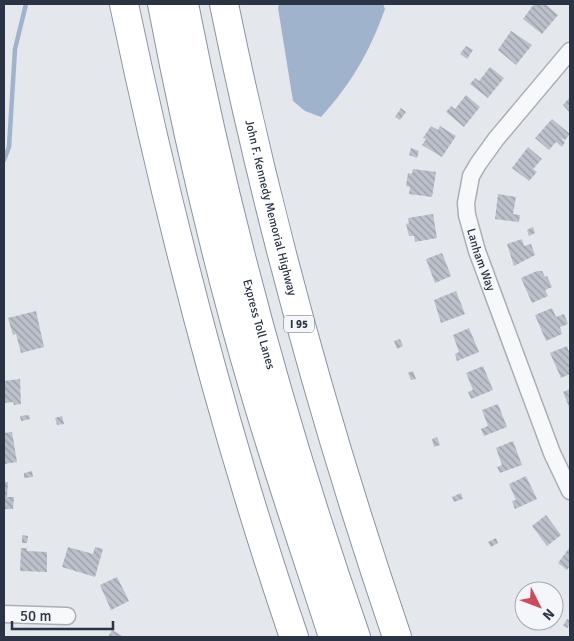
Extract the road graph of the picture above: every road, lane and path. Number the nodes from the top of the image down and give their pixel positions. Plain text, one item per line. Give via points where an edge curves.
1 (124, 4) edge
2 (162, 4) edge
3 (184, 4) edge
4 (224, 4) edge
5 (570, 51) edge
6 (570, 491) edge
7 (4, 614) edge
8 (67, 616) dead end
9 (294, 637) edge
10 (334, 637) edge
11 (356, 637) edge
12 (397, 637) edge

1 - 9 highway via 151,131 198,321 247,492
2 - 10 highway, Express Toll Lanes via 200,185 233,314 286,494
3 - 11 highway, Express Toll Lanes via 218,162 260,328 307,490
4 - 12 highway, John F. Kennedy Memorial Highway / I 95 via 280,252 322,405
5 - 6 street, Lanham Way via 478,164 471,176 466,203 466,215 477,251 552,453
7 - 8 street

